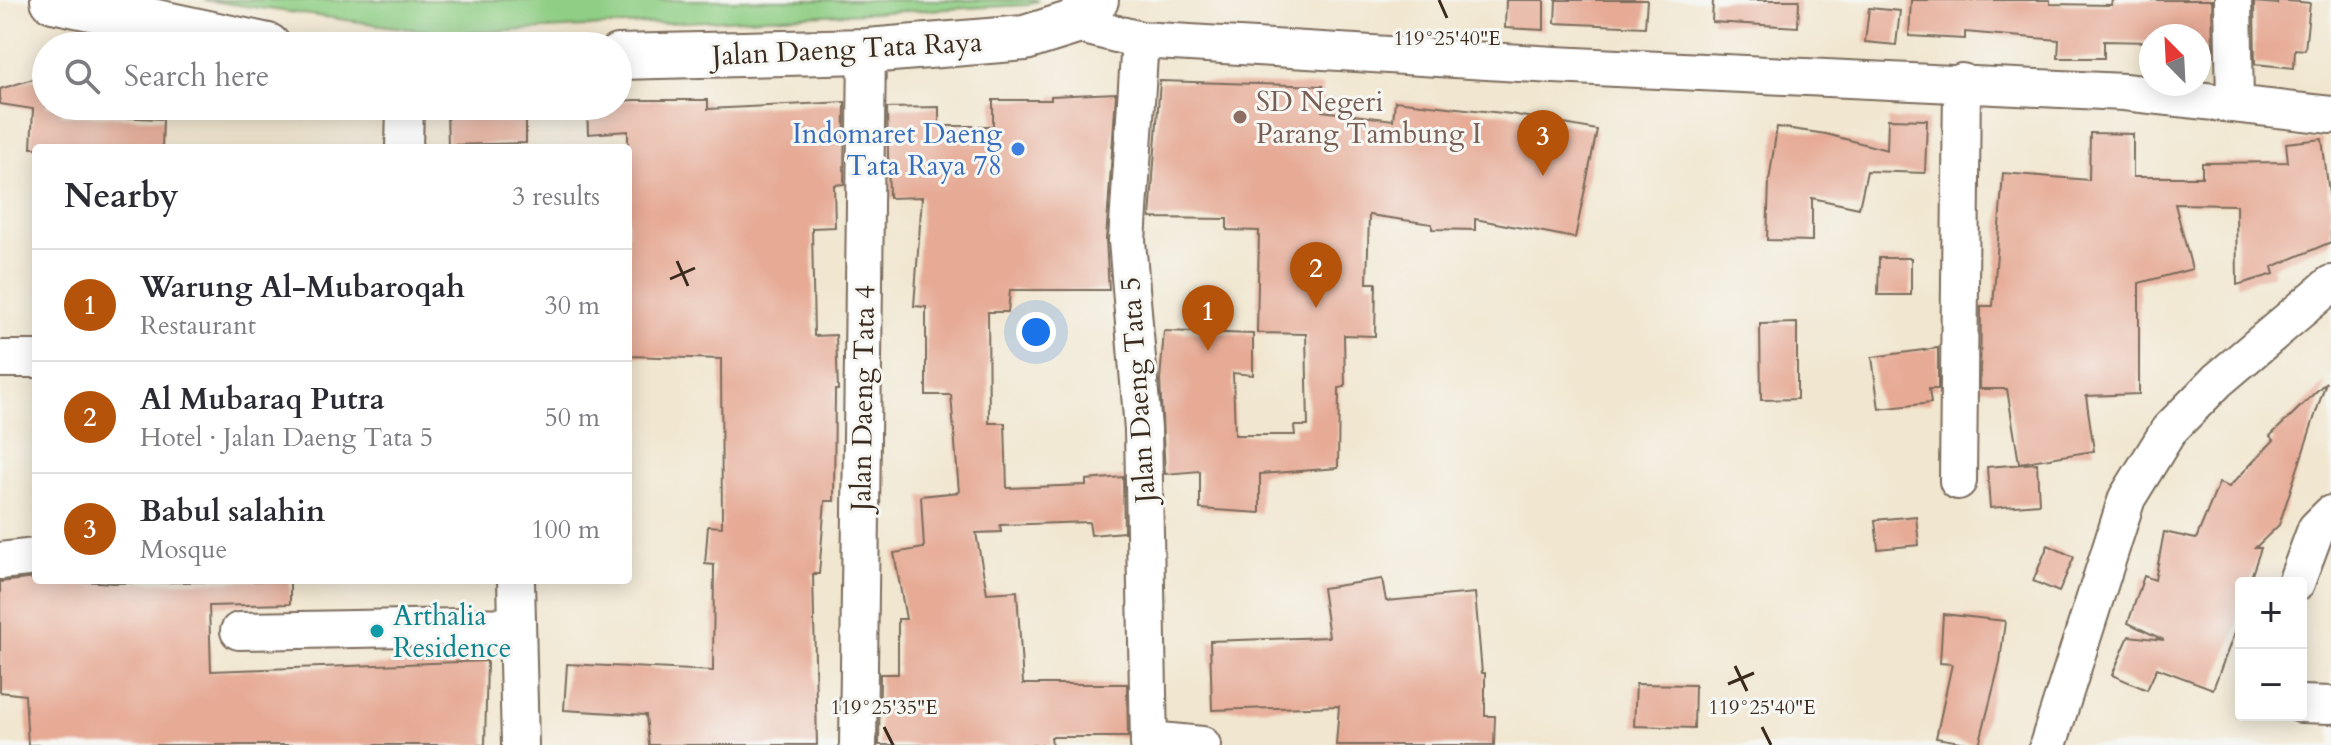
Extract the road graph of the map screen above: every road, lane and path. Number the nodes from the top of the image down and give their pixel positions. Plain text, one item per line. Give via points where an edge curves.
1 (53, 0) edge
2 (2233, 0) edge
3 (1084, 12) edge
4 (203, 32) edge
5 (1140, 40) junction
6 (867, 51) junction
7 (632, 57) edge
8 (1962, 82) junction
9 (2235, 102) junction
10 (2331, 115) edge
11 (405, 120) edge
12 (404, 144) edge
13 (2331, 284) edge
14 (0, 359) edge
15 (32, 359) edge
16 (1958, 481) dead end
17 (2331, 514) edge
18 (32, 557) edge
19 (0, 561) edge
20 (2298, 577) edge
21 (516, 584) edge
22 (517, 626) junction
23 (239, 631) dead end
24 (2307, 704) edge
25 (2331, 705) edge
26 (1150, 743) edge
27 (520, 745) edge
28 (858, 745) edge
29 (1202, 745) edge
30 (2048, 745) edge

1 - 4 main road
2 - 9 street
3 - 5 street
3 - 6 main road, Jalan Daeng Tata Raya via 1025,38
5 - 8 street
5 - 26 street, Jalan Daeng Tata 5 via 1127,241 1143,429
6 - 7 main road, Jalan Daeng Tata Raya
6 - 28 street, Jalan Daeng Tata 4
8 - 9 street
8 - 16 street
9 - 10 street
11 - 12 street
13 - 30 street via 2218,380 2169,430 2127,498
14 - 15 street
17 - 20 street via 2316,529
18 - 19 street
21 - 22 street
22 - 23 street
22 - 27 street
24 - 25 street
26 - 29 street

